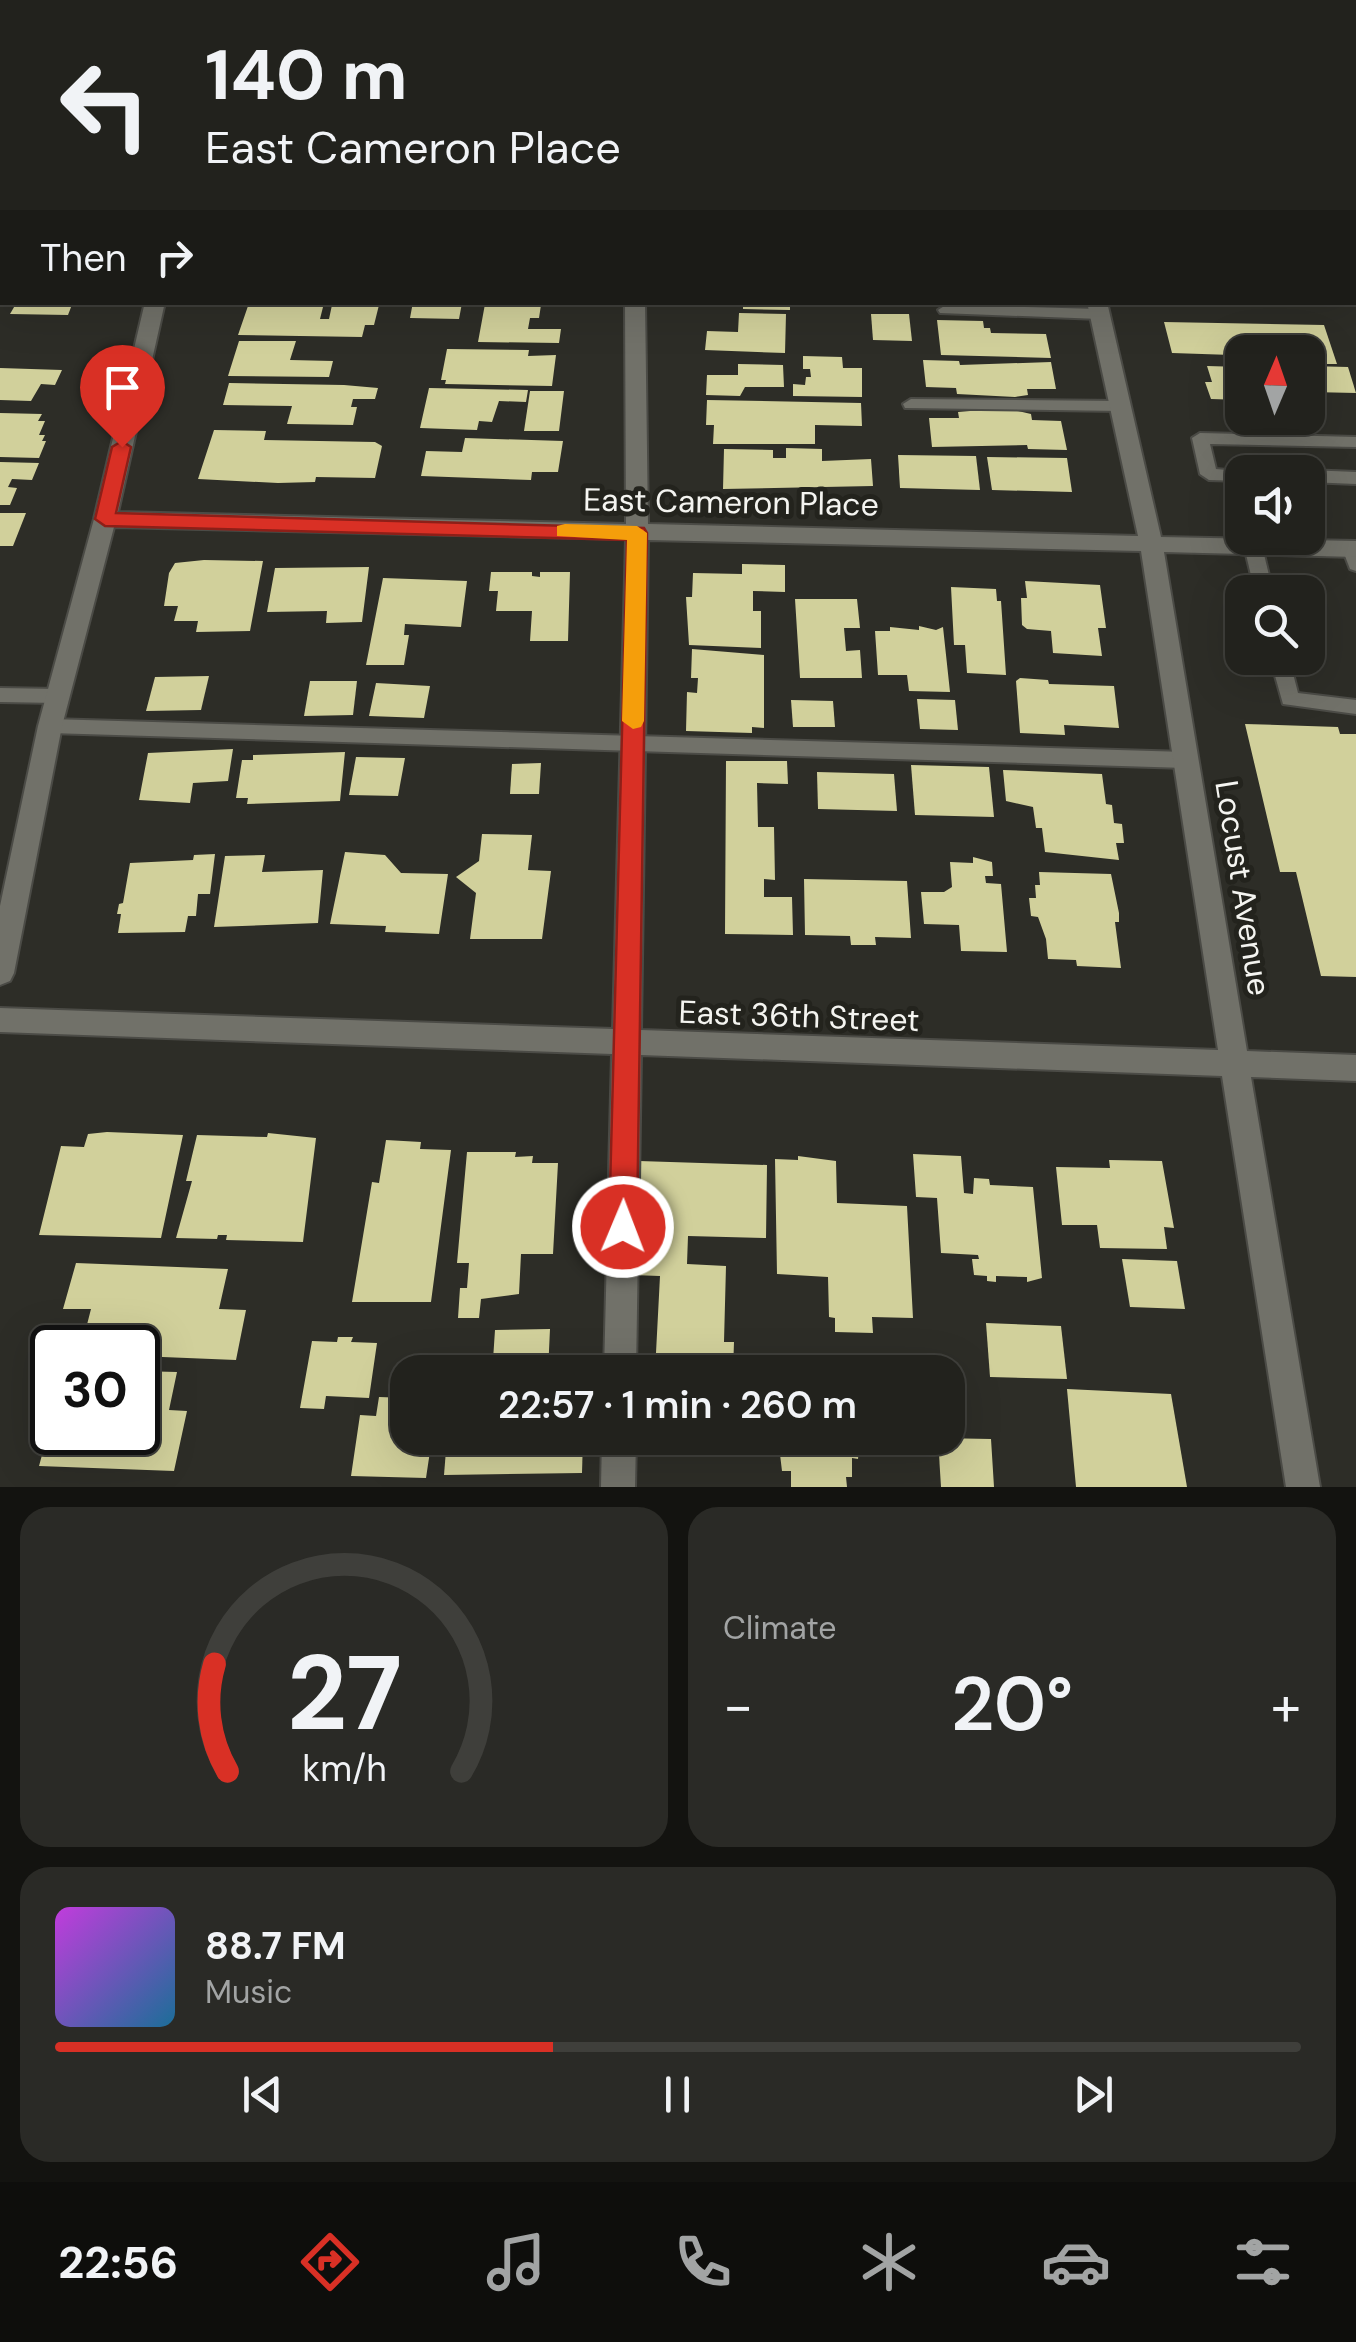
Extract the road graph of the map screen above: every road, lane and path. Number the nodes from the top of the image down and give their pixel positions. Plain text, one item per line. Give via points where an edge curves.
1 (154, 305) edge
2 (635, 305) edge
3 (1098, 308) edge
4 (946, 310) dead end
5 (911, 404) dead end
6 (1120, 406) junction
7 (1356, 442) edge
8 (1225, 474) edge
9 (1325, 477) edge
10 (1356, 478) edge
11 (105, 519) junction
12 (637, 533) junction
13 (1151, 544) junction
14 (1225, 545) edge
15 (1325, 552) edge
16 (1354, 554) edge
17 (1284, 675) edge
18 (0, 694) edge
19 (58, 696) junction
20 (1356, 707) edge
21 (50, 726) junction
22 (633, 744) junction
23 (1186, 760) junction
24 (0, 973) edge
25 (0, 1020) edge
26 (626, 1045) junction
27 (1236, 1065) junction
28 (1356, 1068) edge
29 (620, 1355) edge
30 (619, 1455) edge
31 (618, 1487) edge
32 (1303, 1487) edge

1 - 11 street
2 - 12 street
3 - 4 lane
3 - 6 street, Locust Avenue
5 - 6 lane
6 - 13 street, Locust Avenue
7 - 8 lane via 1200,438 1210,474
9 - 10 lane
11 - 12 street, East Cameron Place
11 - 19 street
12 - 13 street, East Cameron Place
12 - 22 street
13 - 14 street, East Cameron Place
13 - 23 street, Locust Avenue
15 - 16 street, East Cameron Place
17 - 20 lane via 1290,699
18 - 19 lane
19 - 21 street
21 - 22 lane
21 - 24 street
22 - 23 lane
22 - 26 street
23 - 27 street, Locust Avenue
25 - 26 street, East 36th Street
26 - 27 street, East 36th Street
26 - 29 street
27 - 28 street, East 36th Street
27 - 32 street, Locust Avenue
30 - 31 street

